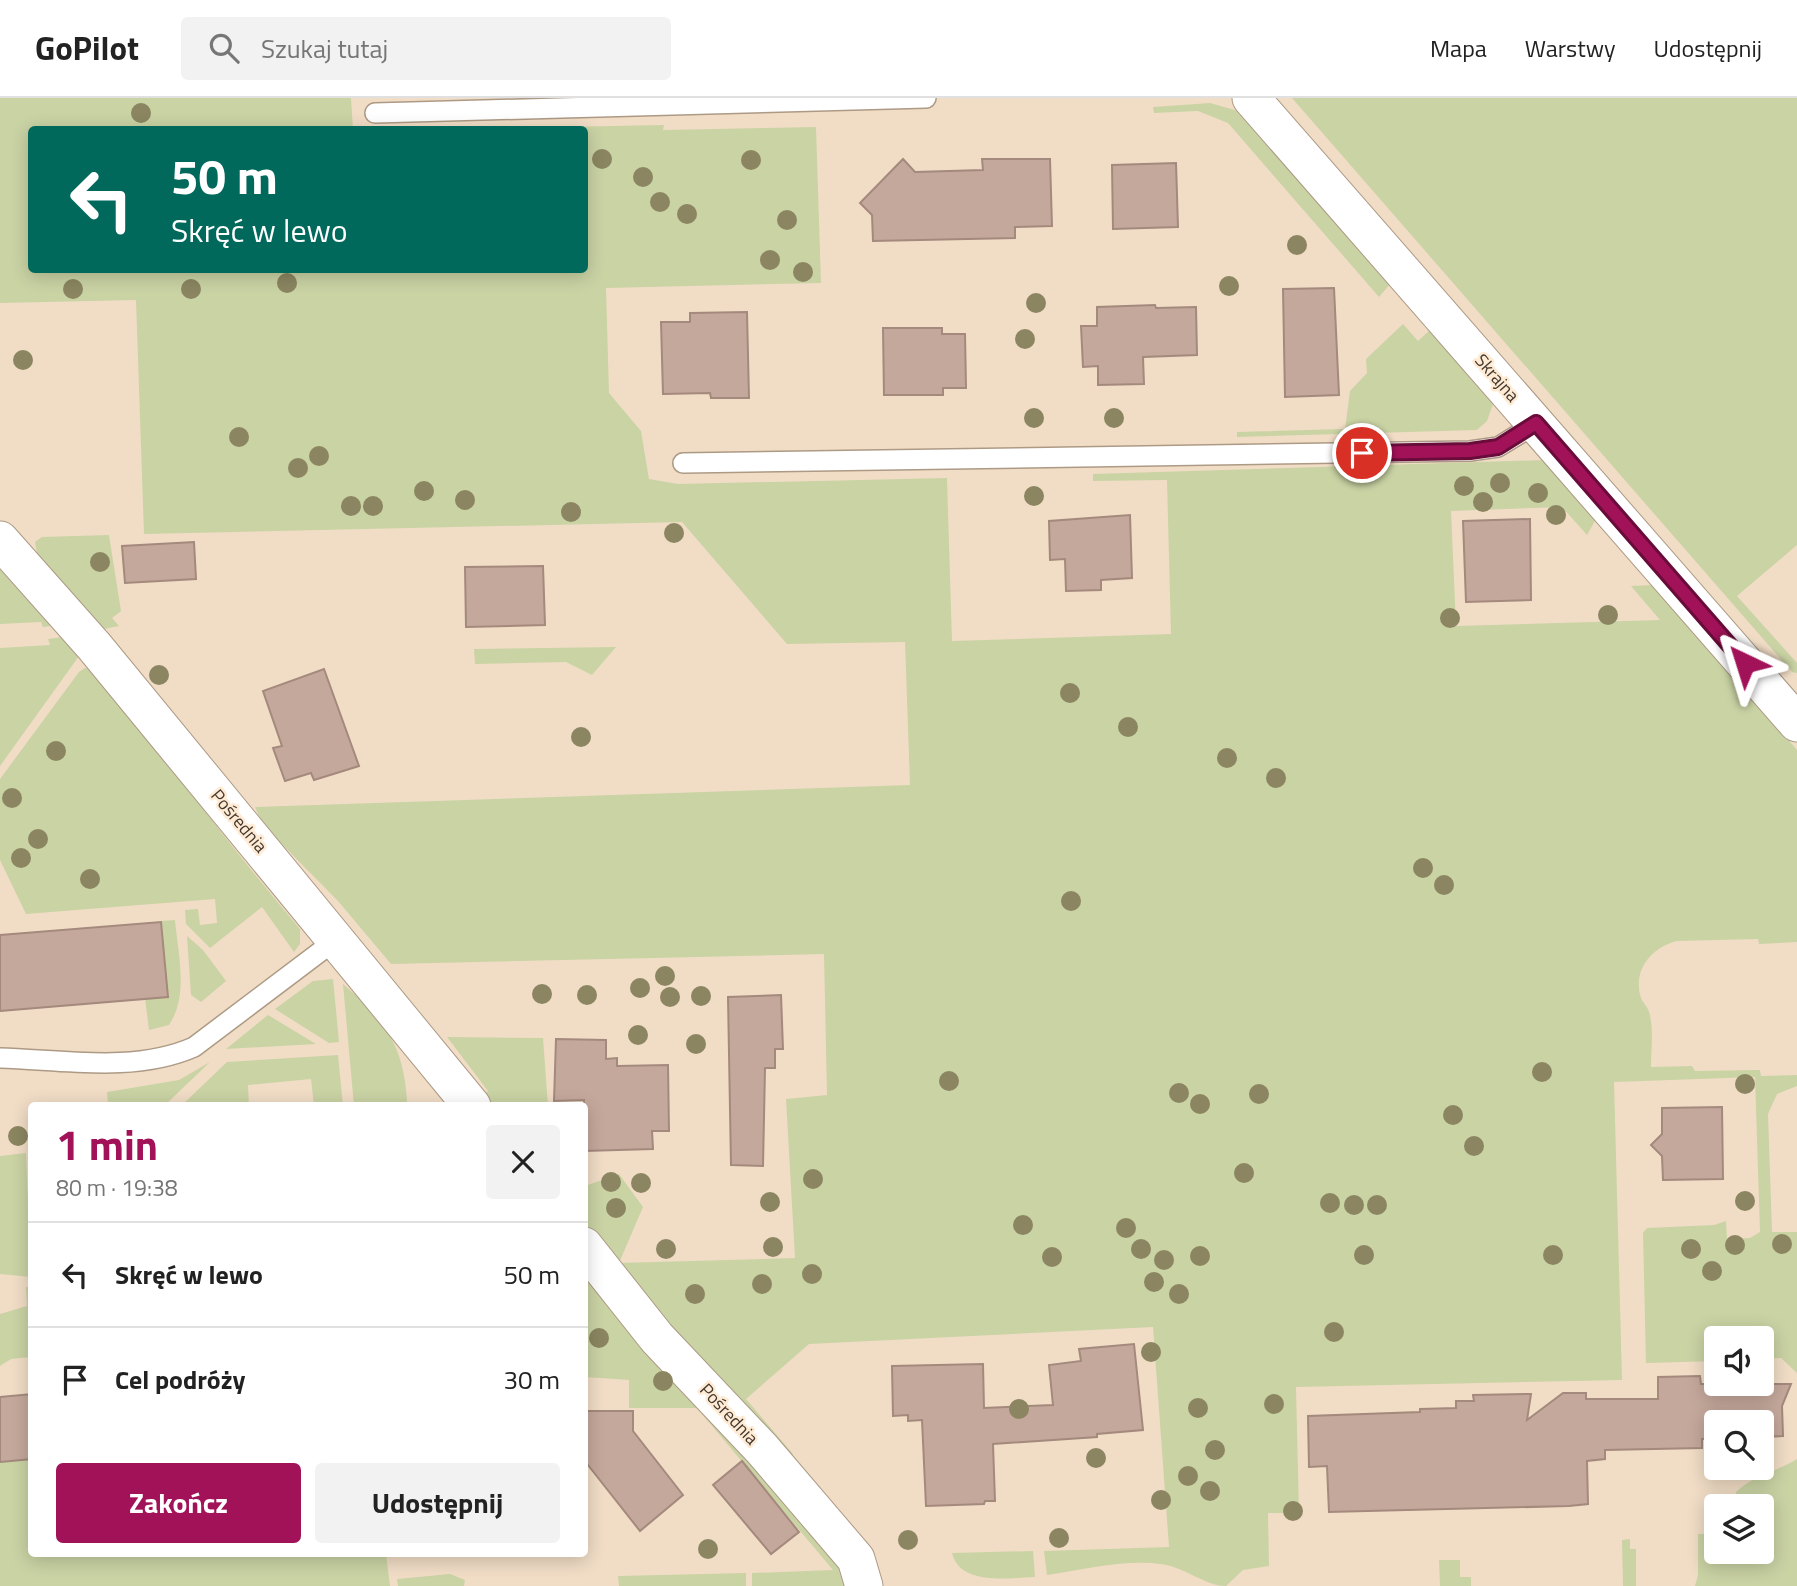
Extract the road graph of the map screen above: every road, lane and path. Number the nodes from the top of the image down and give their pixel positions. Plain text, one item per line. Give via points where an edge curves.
1 (926, 98) edge
2 (1251, 98) edge
3 (375, 113) dead end
4 (1536, 423) junction
5 (683, 463) dead end
6 (0, 540) edge
7 (1797, 723) edge
8 (337, 939) junction
9 (0, 1058) edge
10 (469, 1102) edge
11 (588, 1251) edge
12 (864, 1586) edge

1 - 3 lane
2 - 4 street, Skrajna
4 - 5 lane via 1498,447 1470,451
4 - 7 street, Skrajna
6 - 8 street, Pośrednia
8 - 9 lane via 194,1047 178,1054 141,1062
8 - 10 street, Pośrednia
11 - 12 street, Pośrednia via 657,1338 762,1449 856,1559

